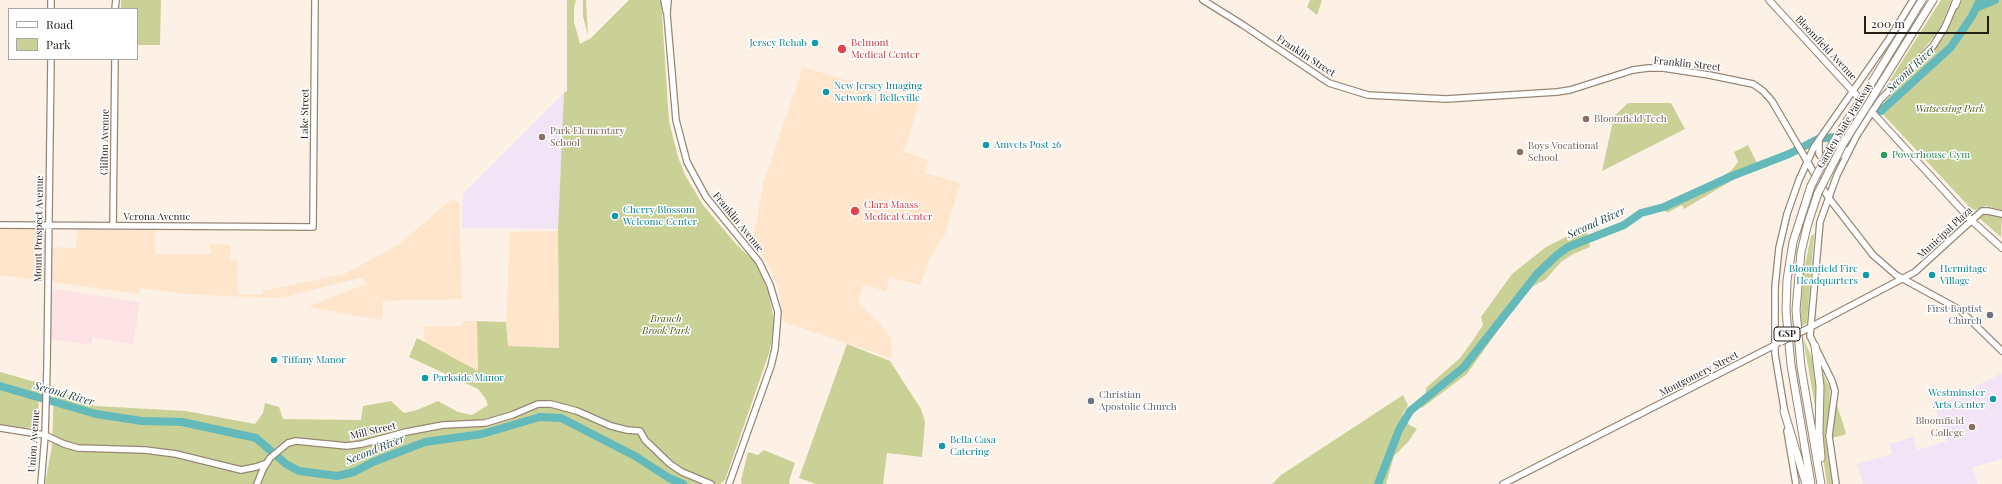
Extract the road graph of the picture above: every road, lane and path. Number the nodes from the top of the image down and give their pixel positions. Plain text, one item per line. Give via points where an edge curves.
1 (315, 0) edge
2 (664, 0) edge
3 (668, 0) edge
4 (1203, 0) edge
5 (1768, 0) edge
6 (1913, 0) edge
7 (1922, 0) edge
8 (1933, 0) edge
9 (1956, 2) edge
10 (667, 14) junction
11 (50, 60) edge
12 (115, 60) edge
13 (1853, 92) junction
14 (1872, 112) junction
15 (1816, 146) junction
16 (1851, 146) junction
17 (1807, 161) junction
18 (1828, 198) junction
19 (2002, 214) edge
20 (1971, 220) junction
21 (0, 225) edge
22 (49, 225) junction
23 (113, 226) junction
24 (313, 227) joint
25 (2002, 248) edge
26 (1903, 279) junction
27 (1811, 326) junction
28 (1775, 345) junction
29 (1815, 346) junction
30 (2002, 351) edge
31 (46, 402) joint
32 (1784, 411) junction
33 (0, 428) edge
34 (45, 435) junction
35 (267, 462) junction
36 (40, 484) edge
37 (257, 484) edge
38 (711, 484) edge
39 (728, 484) edge
40 (1504, 484) edge
41 (1796, 484) edge
42 (1806, 484) edge
43 (1811, 484) edge
44 (1821, 484) edge
45 (1824, 484) edge
46 (1836, 484) edge

1 - 24 main road, Lake Street
2 - 10 main road, Franklin Avenue
3 - 10 main road, Franklin Avenue
4 - 17 main road, Franklin Street via 1329,83 1368,95 1446,99 1570,90 1633,70 1663,68 1741,80 1753,84 1770,97
5 - 13 main road, Bloomfield Avenue
6 - 13 main road
7 - 43 highway, Garden State Parkway / GSP, bridge via 1834,141 1811,186 1793,242 1787,280 1786,311 1792,372
8 - 44 highway, Garden State Parkway / GSP, bridge via 1842,144 1818,193 1801,252 1796,310 1801,367
9 - 14 main road via 1933,46 1880,100
10 - 39 main road, Franklin Avenue via 676,120 687,162 706,197 759,262 770,285 778,312 771,366
11 - 22 main road, Mount Prospect Avenue
12 - 23 main road, Clifton Avenue
13 - 14 main road, Bloomfield Avenue
13 - 15 main road via 1822,133
14 - 16 main road
14 - 20 main road, Bloomfield Avenue
15 - 16 main road via 1820,157 1828,162 1839,157
15 - 17 main road
16 - 18 main road
17 - 18 main road, Franklin Street
17 - 28 main road via 1790,205 1779,248 1775,287
18 - 26 main road, Franklin Street via 1870,252
18 - 27 main road via 1819,227
19 - 20 main road, Municipal Plaza via 1984,211
20 - 25 main road, Bloomfield Avenue
20 - 26 main road, Municipal Plaza via 1917,270
21 - 22 main road, Verona Avenue
22 - 23 main road, Verona Avenue
22 - 31 main road, Mount Prospect Avenue
23 - 24 main road, Verona Avenue
26 - 27 main road, Montgomery Street
26 - 30 main road, Franklin Street via 1960,310
27 - 28 main road, Montgomery Street, bridge
27 - 29 main road via 1810,336
28 - 32 main road
28 - 40 main road, Montgomery Street
29 - 45 highway via 1820,383 1818,433
29 - 46 main road via 1832,381 1835,398 1829,439
31 - 34 main road, Union Avenue
32 - 41 main road
32 - 42 highway
33 - 34 main road, Mill Street
34 - 35 main road, Mill Street via 78,448 145,450 176,454 240,470
34 - 36 main road, Union Avenue
35 - 37 main road
35 - 38 main road, Mill Street via 288,443 306,440 335,445 362,444 430,427 499,420 538,404 551,404 577,411 611,426 640,430 644,440 670,464

